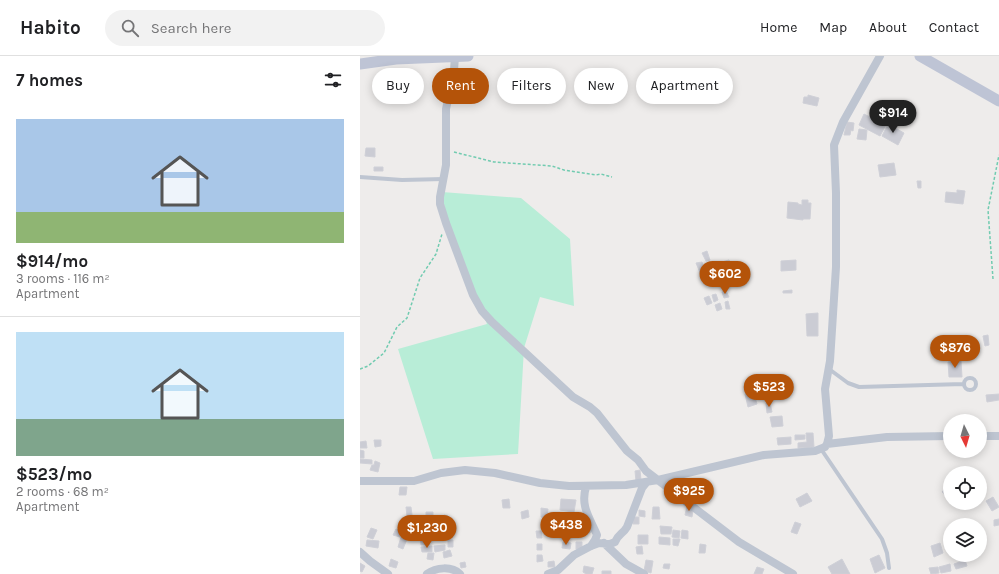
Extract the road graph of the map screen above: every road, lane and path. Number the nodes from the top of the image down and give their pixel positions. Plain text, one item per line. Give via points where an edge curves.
1 (468, 56) edge
2 (880, 56) edge
3 (920, 56) edge
4 (455, 57) edge
5 (360, 64) edge
6 (999, 101) edge
7 (446, 153) junction
8 (999, 155) edge
9 (612, 176) dead end
10 (360, 177) edge
11 (444, 179) junction
12 (446, 223) junction
13 (993, 279) dead end
14 (360, 369) edge
15 (829, 369) junction
16 (963, 384) dead end
17 (943, 436) edge
18 (987, 436) edge
19 (999, 436) edge
20 (824, 447) junction
21 (658, 480) junction
22 (360, 481) edge
23 (646, 483) junction
24 (586, 487) junction
25 (603, 543) junction
26 (591, 546) junction
27 (360, 552) edge
28 (889, 568) dead end
29 (388, 574) edge
30 (427, 574) edge
31 (460, 574) edge
32 (548, 574) edge
33 (644, 574) edge
34 (793, 574) edge

1 - 4 street
2 - 15 street via 846,116 834,145 836,268
3 - 6 street
4 - 5 street via 396,59
4 - 7 street via 446,109
7 - 9 path via 455,152 494,162 552,166
7 - 11 street
8 - 13 path via 988,210
10 - 11 lane
11 - 12 street via 440,204
12 - 14 path via 436,254 420,278 407,318 397,327 384,353
12 - 21 street via 473,295 486,316 573,396 598,414 627,451
15 - 16 lane via 858,387
15 - 20 street via 825,389 829,436
17 - 20 street via 887,437
18 - 19 street
20 - 21 street via 815,451 764,455
20 - 28 lane via 882,539
21 - 23 street
21 - 34 street via 739,542
22 - 24 street via 414,482 441,473 465,470 495,473 540,483
23 - 24 street
23 - 25 street via 626,530 618,535 613,543
24 - 26 street via 584,501 588,518 597,535
25 - 26 street
25 - 33 street via 626,564
26 - 32 street via 574,555 558,570
27 - 29 street
30 - 31 street via 450,568

